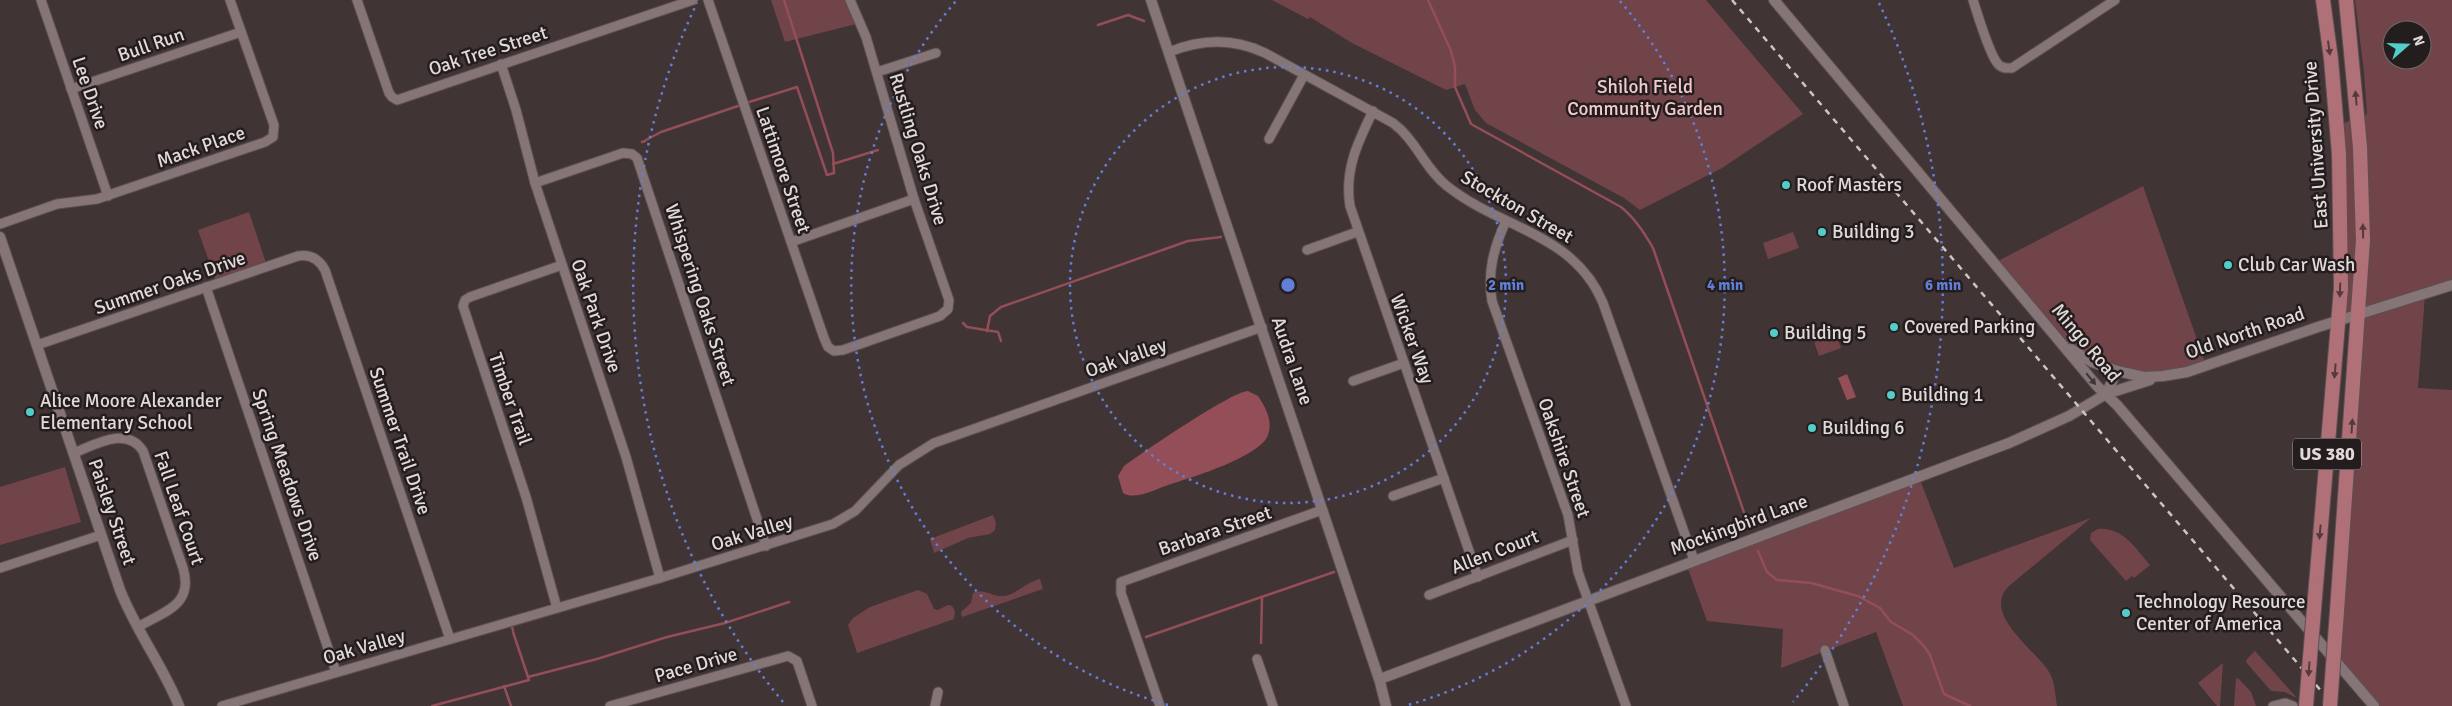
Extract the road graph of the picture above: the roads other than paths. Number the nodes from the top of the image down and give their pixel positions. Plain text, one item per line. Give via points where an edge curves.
1 (41, 0) edge
2 (230, 0) edge
3 (357, 0) edge
4 (693, 0) edge
5 (708, 0) edge
6 (850, 0) edge
7 (1151, 0) edge
8 (1774, 0) edge
9 (1973, 0) edge
10 (2115, 0) edge
11 (2323, 0) edge
12 (2346, 0) edge
13 (241, 32) junction
14 (1169, 52) junction
15 (936, 54) dead end
16 (501, 64) junction
17 (877, 72) junction
18 (1304, 75) junction
19 (71, 89) junction
20 (1373, 111) junction
21 (1269, 139) dead end
22 (535, 183) junction
23 (108, 196) junction
24 (914, 199) junction
25 (1506, 220) junction
26 (0, 224) edge
27 (1357, 232) junction
28 (0, 237) edge
29 (791, 242) junction
30 (1307, 250) dead end
31 (313, 258) joint
32 (562, 265) junction
33 (2452, 285) edge
34 (206, 287) junction
35 (2359, 315) junction
36 (2338, 322) junction
37 (1262, 327) junction
38 (2056, 334) junction
39 (36, 345) junction
40 (831, 350) joint
41 (1404, 363) junction
42 (2117, 371) junction
43 (2163, 376) junction
44 (1353, 381) dead end
45 (2106, 394) junction
46 (74, 453) junction
47 (1444, 478) junction
48 (1393, 496) dead end
49 (1322, 510) junction
50 (101, 534) junction
51 (1573, 540) junction
52 (766, 546) junction
53 (1694, 560) junction
54 (0, 568) edge
55 (1478, 577) junction
56 (660, 578) junction
57 (1429, 595) dead end
58 (1588, 601) junction
59 (557, 608) junction
60 (138, 627) junction
61 (450, 639) junction
62 (1825, 650) dead end
63 (1257, 659) dead end
64 (336, 672) junction
65 (1380, 679) junction
66 (938, 692) dead end
67 (1841, 705) edge
68 (179, 706) edge
69 (222, 706) edge
70 (610, 706) edge
71 (812, 706) edge
72 (935, 706) edge
73 (1160, 706) edge
74 (1273, 706) edge
75 (1386, 706) edge
76 (1626, 706) edge
77 (2273, 706) edge
78 (2293, 706) edge
79 (2306, 706) edge
80 (2330, 706) edge
81 (2374, 706) edge

1 - 19 street, Lee Drive
2 - 13 street, Mack Place
3 - 16 street, Oak Tree Street via 393,99
4 - 16 street, Oak Tree Street
5 - 29 street, Lattimore Street
6 - 17 street, Rustling Oaks Drive
7 - 14 street, Audra Lane
8 - 38 street, Mingo Road
9 - 10 street via 1992,54 2004,69 2012,68
11 -> 36 main road, East University Drive / US 380 via 2339,154 2341,244
35 -> 12 main road, US 380 via 2362,176
13 - 19 street, Bull Run
13 - 23 street, Mack Place via 274,125 273,137
14 - 18 street, Stockton Street via 1198,43 1231,42 1257,50
14 - 37 street, Audra Lane
15 - 17 street
16 - 22 street, Oak Park Drive
17 - 24 street, Rustling Oaks Drive
18 - 20 street, Stockton Street
18 - 21 street
19 - 23 street, Lee Drive
20 - 25 street, Stockton Street via 1405,132 1437,177 1448,187
20 - 27 street, Wicker Way via 1357,145 1348,176 1348,199
22 - 32 street, Oak Park Drive
22 - 52 street, Whispering Oaks Street via 623,153 637,158
23 - 26 street, Mack Place via 57,204
24 - 29 street
24 - 40 street, Rustling Oaks Drive via 949,296 948,309 940,316 843,350
25 - 51 street, Oakshire Street via 1493,255 1492,301 1568,515
25 - 53 street, Stockton Street via 1563,250 1582,267 1596,287
27 - 30 street
27 - 41 street, Wicker Way
28 - 39 street, Paisley Street
29 - 40 street, Lattimore Street
31 - 34 street, Summer Oaks Drive via 298,256
31 - 61 street, Summer Trail Drive via 325,270
32 - 56 street, Oak Park Drive via 623,447
32 - 59 street, Timber Trail via 470,297 462,306 527,500
33 - 35 street, Old North Road
34 - 39 street, Summer Oaks Drive
34 - 64 street, Spring Meadows Drive
35 - 36 street, Old North Road
80 -> 35 main road, US 380, bridge
36 - 43 street, Old North Road via 2187,372
36 -> 79 main road, East University Drive / US 380, bridge
37 - 49 street, Audra Lane
37 - 52 street, Oak Valley via 934,443 891,472 848,516
38 - 42 street, Old North Road via 2082,357
38 -> 45 street, Mingo Road
39 - 46 street, Paisley Street
41 - 44 street
41 - 47 street, Wicker Way
42 - 43 street, Old North Road via 2144,377
42 - 45 street
43 - 45 street, Mockingbird Lane
45 - 53 street, Mockingbird Lane via 2070,416 2009,444
45 - 81 street, Mingo Road
46 - 50 street, Paisley Street
46 - 60 street, Fall Leaf Court via 120,437 135,441 143,451 187,588 180,602
47 - 48 street
47 - 55 street, Wicker Way
49 - 65 street, Audra Lane
49 - 73 street, Barbara Street via 1126,580 1120,585
50 - 54 street
50 - 60 street, Paisley Street via 124,599
51 - 55 street, Allen Court
51 - 58 street, Oakshire Street via 1575,562
52 - 56 street, Oak Valley
53 - 58 street, Mockingbird Lane
55 - 57 street, Allen Court
56 - 59 street, Oak Valley
58 - 65 street, Mockingbird Lane
58 - 76 street, Oakshire Street
59 - 61 street, Oak Valley
60 - 68 street, Paisley Street via 165,673
61 - 64 street, Oak Valley
62 - 67 street
63 - 74 street
64 - 69 street, Oak Valley
65 - 75 street, Audra Lane
66 - 72 street
70 - 71 street, Pace Drive via 791,657 798,665
77 - 78 street via 2285,703

